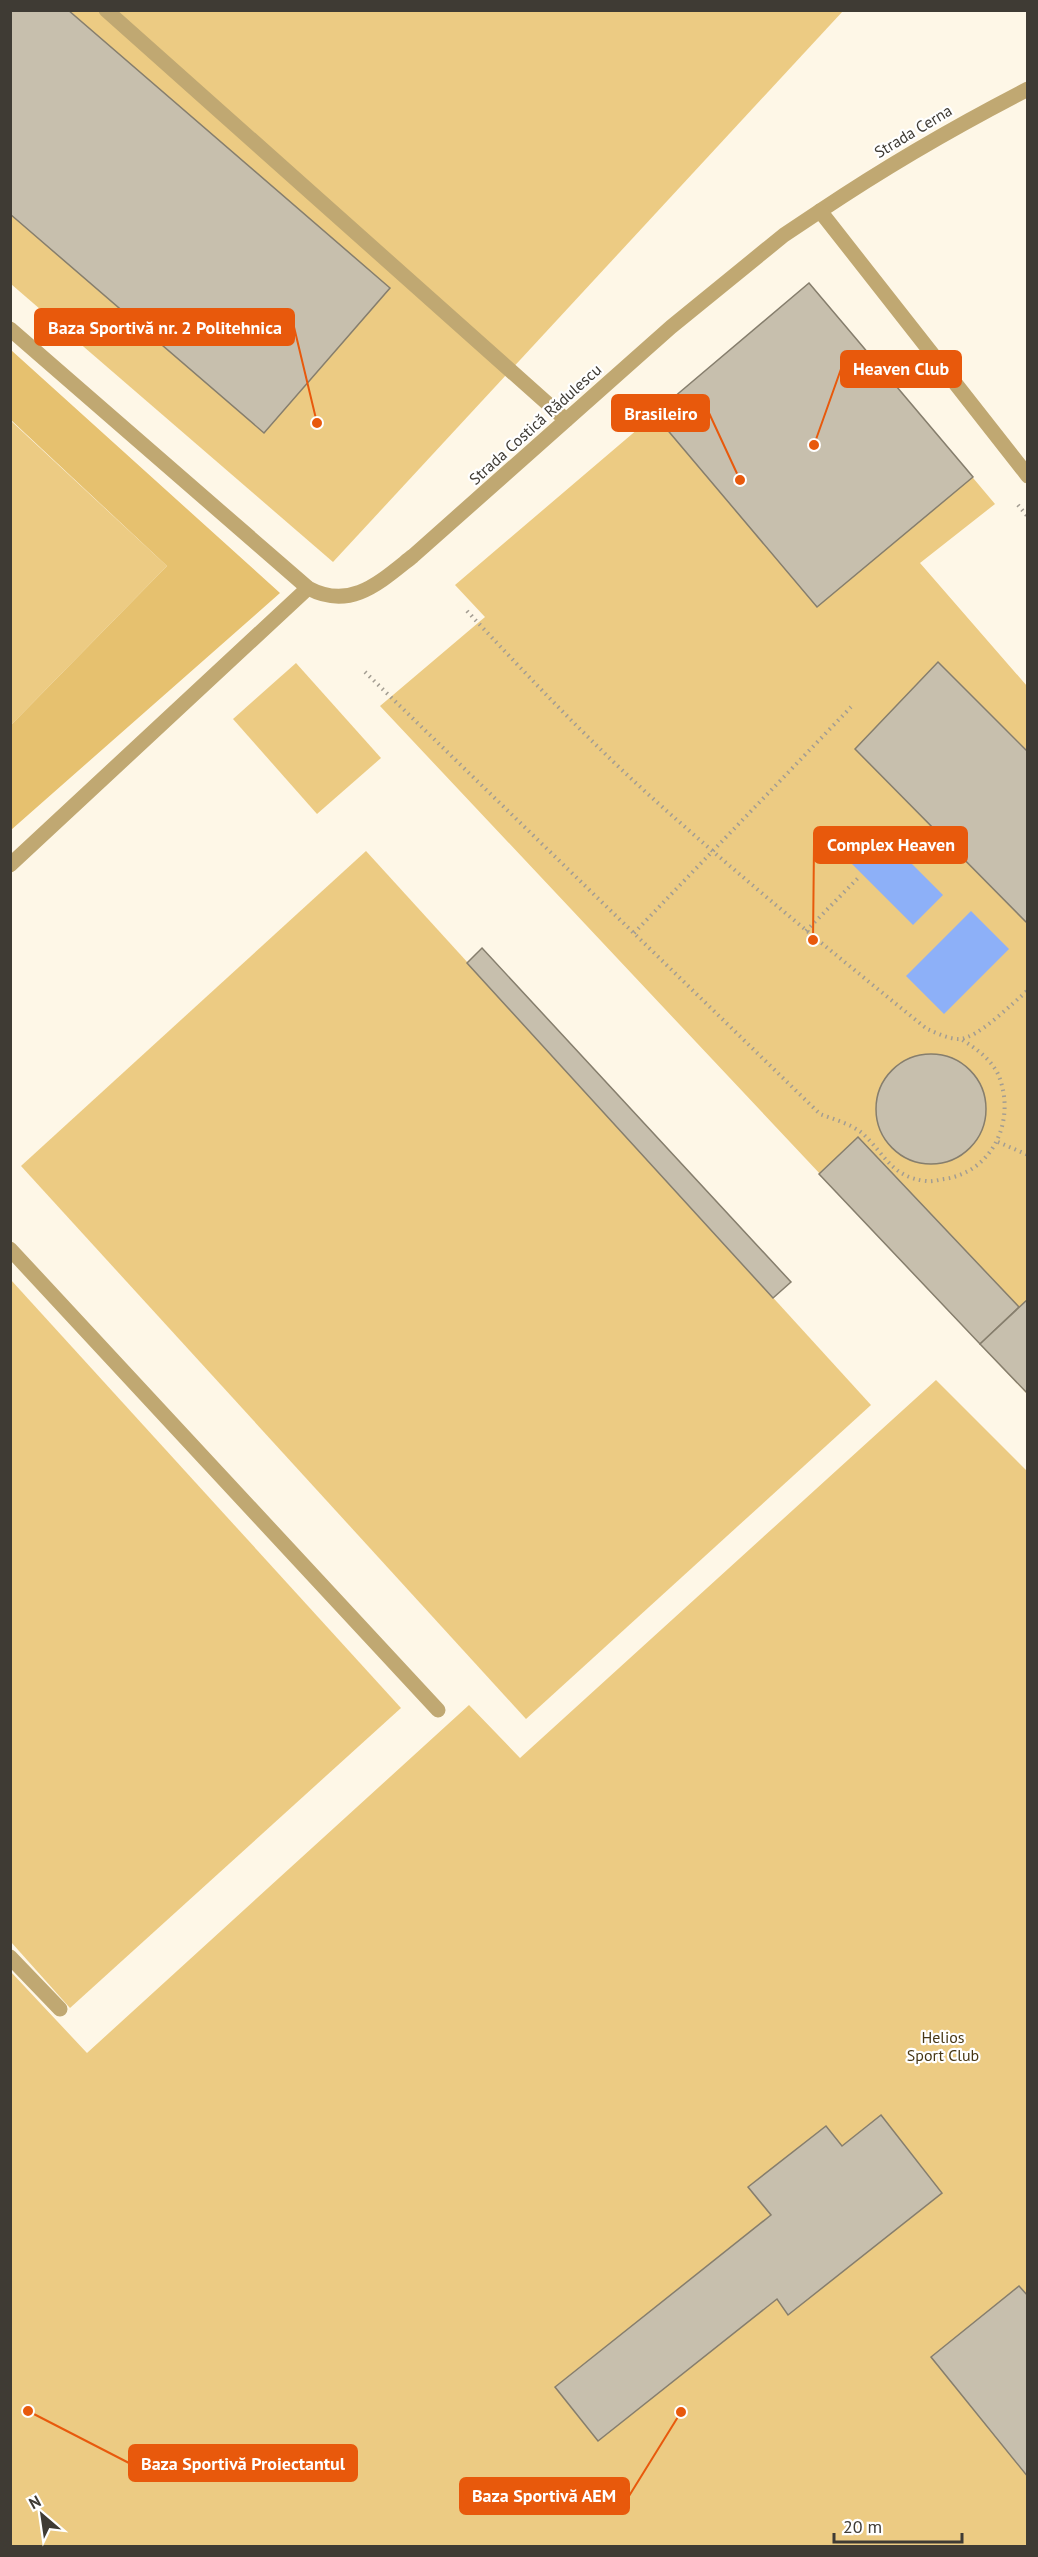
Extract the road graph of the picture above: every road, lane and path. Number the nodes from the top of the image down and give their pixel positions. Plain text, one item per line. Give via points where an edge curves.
1 (106, 10) edge
2 (1028, 89) edge
3 (820, 211) junction
4 (10, 329) edge
5 (566, 420) junction
6 (1028, 476) edge
7 (308, 588) junction
8 (467, 611) dead end
9 (365, 672) dead end
10 (851, 707) dead end
11 (713, 851) junction
12 (10, 865) edge
13 (859, 878) dead end
14 (806, 931) junction
15 (634, 933) junction
16 (1028, 990) edge
17 (961, 1039) junction
18 (998, 1142) junction
19 (1028, 1155) edge
20 (10, 1249) edge
21 (438, 1710) dead end
22 (10, 1957) edge
23 (60, 2009) dead end

1 - 5 street
2 - 3 street, Strada Cerna via 965,121
3 - 5 street, Strada Costică Rădulescu via 737,272
3 - 6 street
4 - 7 street, Strada Costică Rădulescu
5 - 7 street, Strada Costică Rădulescu via 383,579 339,598 323,596
7 - 12 street
8 - 11 path via 575,724
9 - 15 path
10 - 11 path
11 - 14 path
11 - 15 path
13 - 14 path
14 - 17 path via 927,1029
15 - 18 path via 820,1113 860,1131 901,1175 928,1182 955,1178 980,1164
16 - 17 path via 986,1026
17 - 18 path via 982,1053 997,1071 1005,1094 1005,1119
18 - 19 path
20 - 21 street
22 - 23 street

